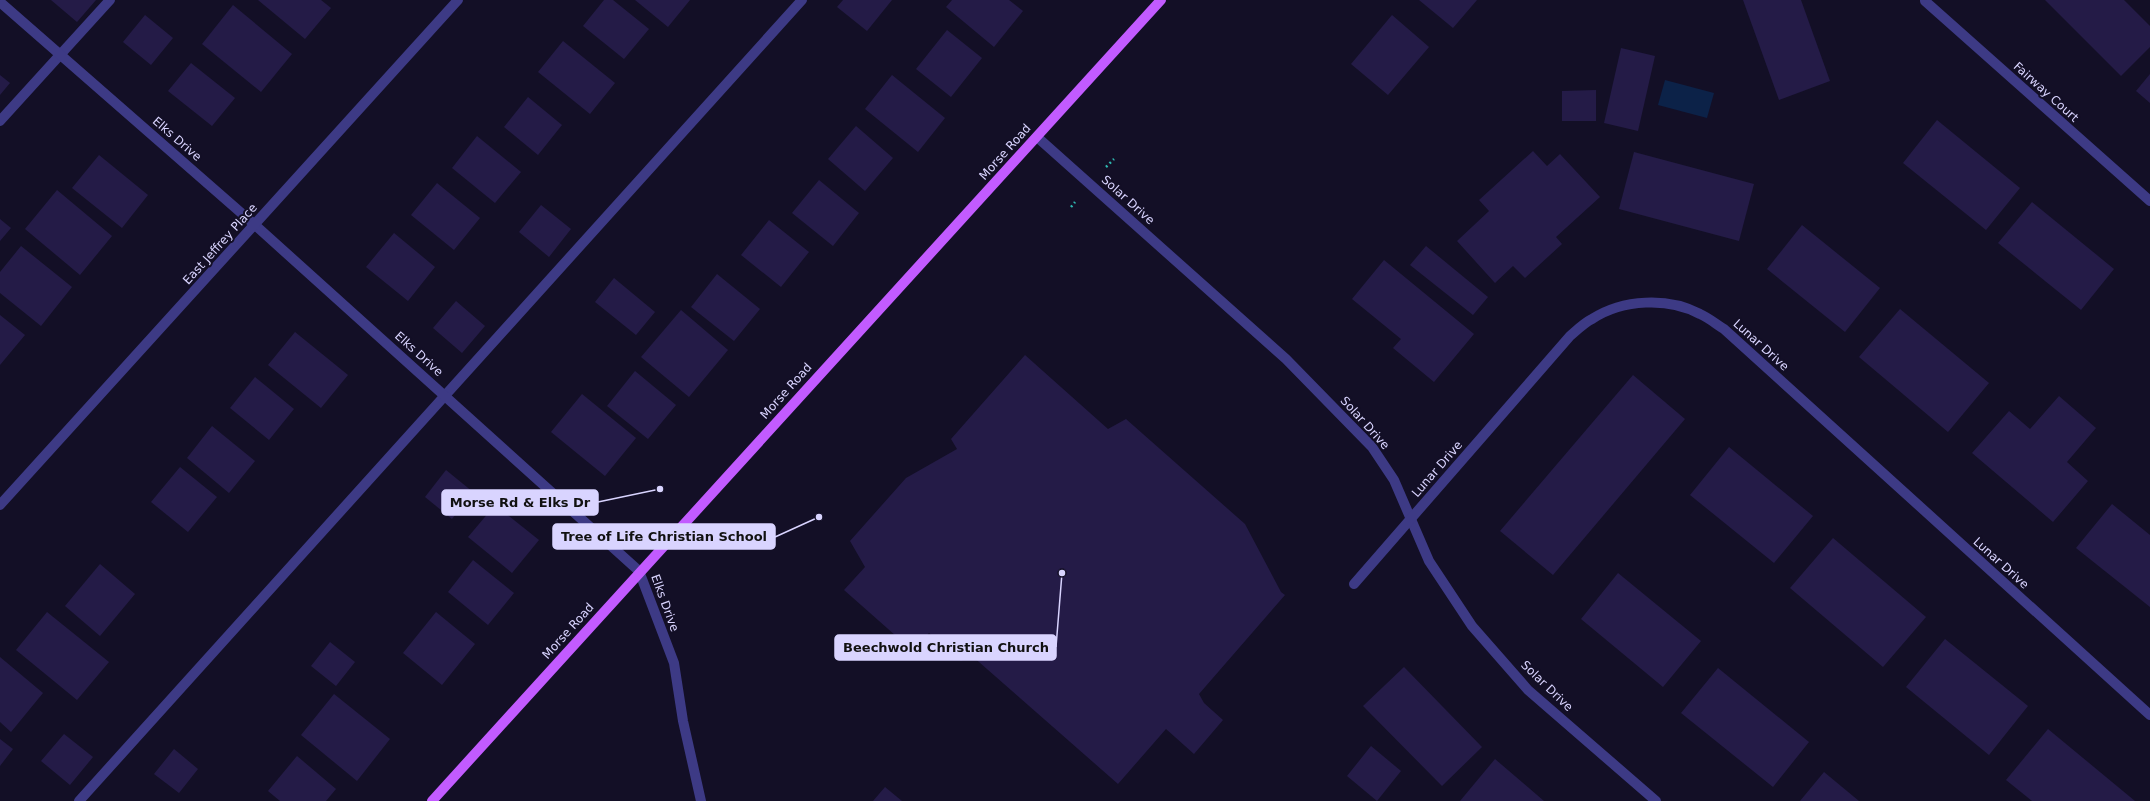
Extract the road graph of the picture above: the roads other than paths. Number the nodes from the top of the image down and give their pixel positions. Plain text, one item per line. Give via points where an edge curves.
1 (110, 0) edge
2 (458, 0) edge
3 (802, 0) edge
4 (1161, 0) edge
5 (1925, 1) dead end
6 (0, 2) edge
7 (60, 55) junction
8 (0, 121) edge
9 (1037, 136) junction
10 (2150, 201) edge
11 (255, 225) junction
12 (446, 395) junction
13 (0, 505) edge
14 (1411, 519) junction
15 (639, 571) junction
16 (1354, 584) dead end
17 (2150, 716) edge
18 (79, 801) edge
19 (432, 801) edge
20 (701, 801) edge
21 (1656, 801) edge

1 - 7 street
2 - 11 street, East Jeffrey Place
3 - 12 street
4 - 9 main road, Morse Road
5 - 10 street, Fairway Court
6 - 7 street, Elks Drive
7 - 8 street
7 - 11 street, Elks Drive
9 - 14 street, Solar Drive via 1291,364 1372,447 1394,480
9 - 15 main road, Morse Road
11 - 12 street, Elks Drive
11 - 13 street, East Jeffrey Place
12 - 15 street, Elks Drive
12 - 18 street
14 - 16 street, Lunar Drive
14 - 17 street, Lunar Drive via 1570,336 1592,318 1617,307 1642,302 1672,304 1700,314 1724,329
14 - 21 street, Solar Drive via 1429,561 1472,626 1528,690
15 - 19 main road, Morse Road
15 - 20 street, Elks Drive via 674,663 682,721

